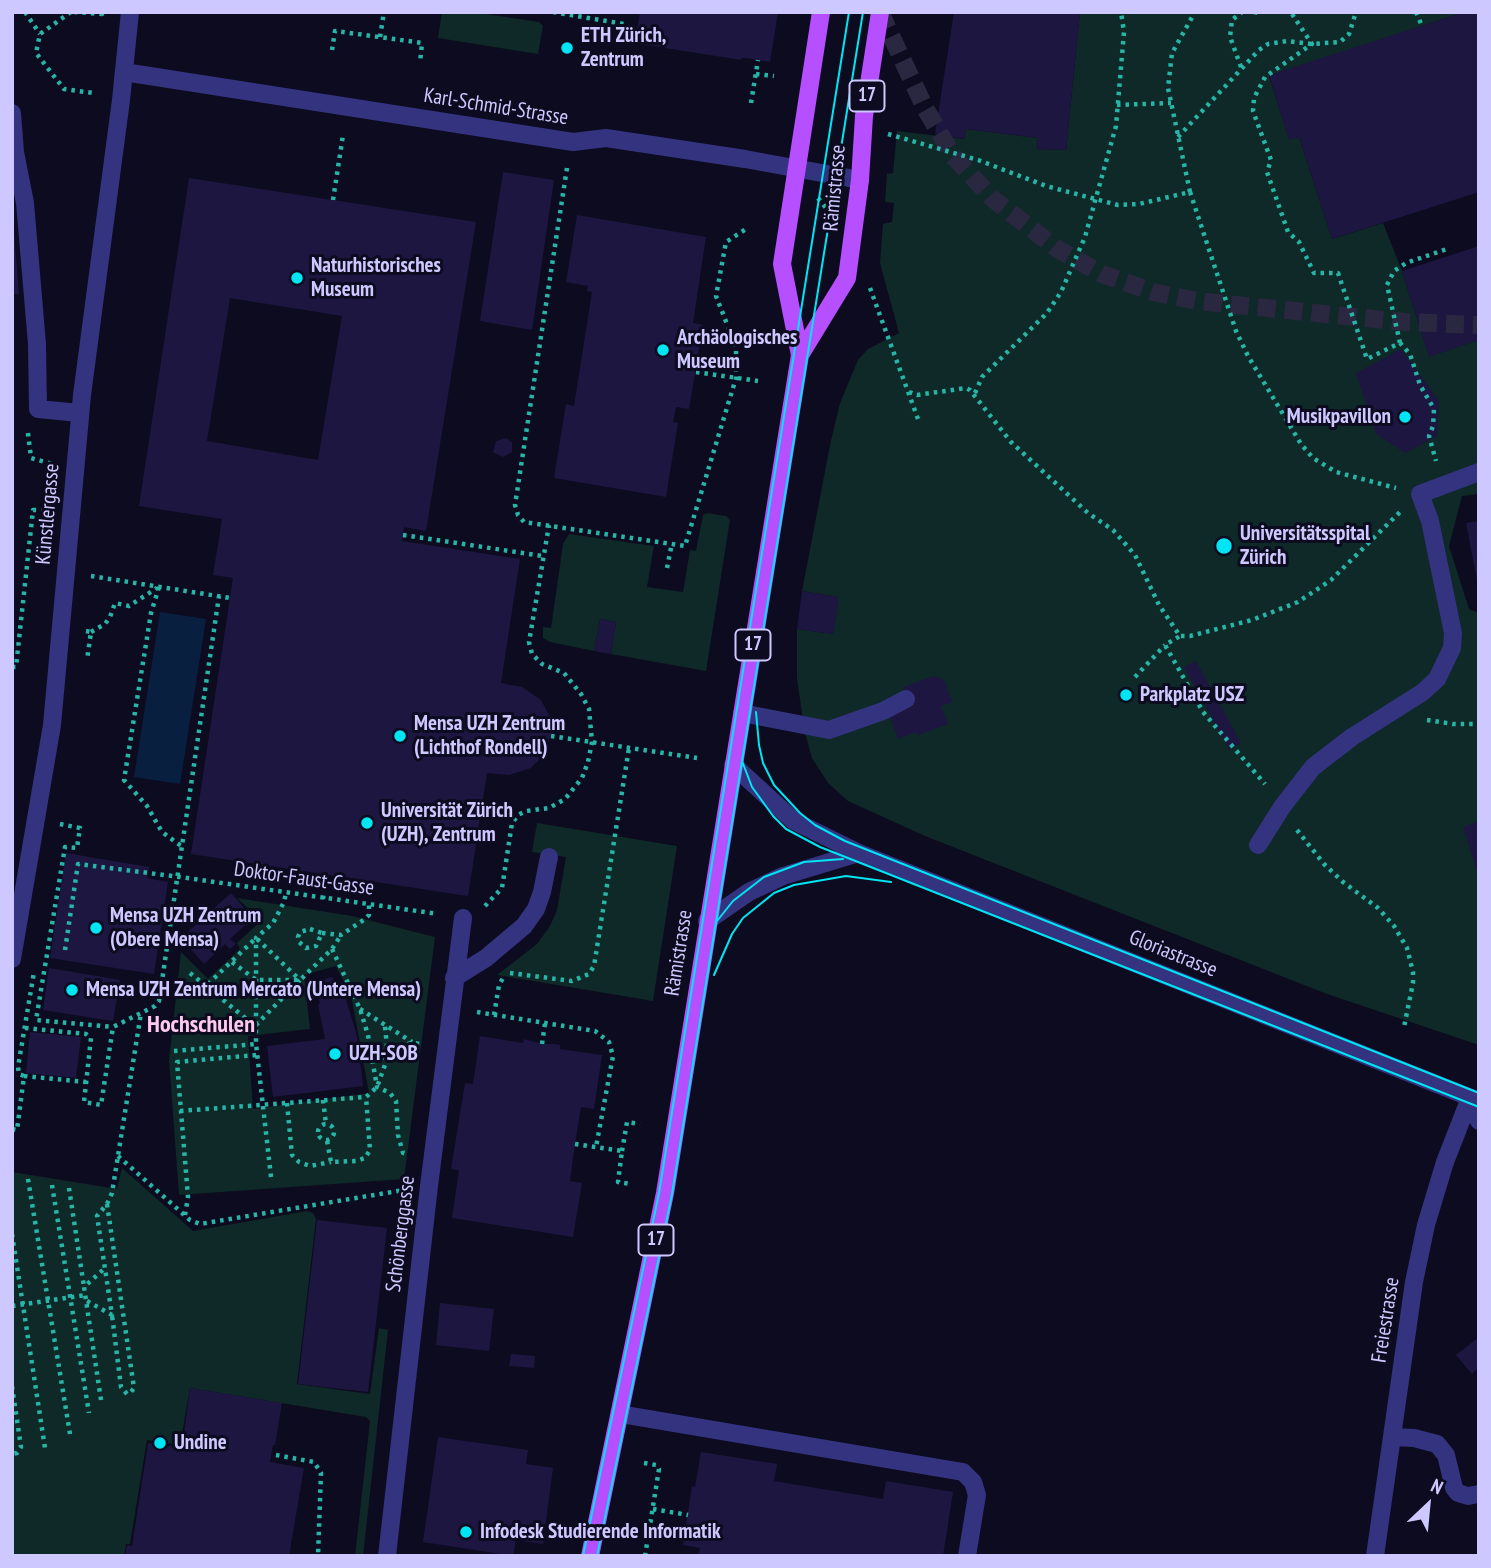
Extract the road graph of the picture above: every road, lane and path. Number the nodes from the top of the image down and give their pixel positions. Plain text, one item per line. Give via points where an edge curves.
1 (25, 12) edge
2 (72, 12) edge
3 (130, 12) edge
4 (384, 12) edge
5 (554, 12) edge
6 (821, 12) edge
7 (880, 12) edge
8 (1121, 12) edge
9 (1195, 12) edge
10 (1242, 12) edge
11 (1356, 12) edge
12 (1416, 12) edge
13 (102, 14) dead end
14 (1292, 14) edge
15 (624, 24) dead end
16 (1422, 26) dead end
17 (40, 34) junction
18 (380, 37) junction
19 (1312, 44) junction
20 (332, 50) dead end
21 (758, 60) dead end
22 (420, 63) dead end
23 (1241, 67) junction
24 (124, 72) junction
25 (756, 74) junction
26 (774, 76) dead end
27 (93, 93) dead end
28 (751, 103) dead end
29 (1171, 103) junction
30 (1117, 105) junction
31 (12, 113) edge
32 (883, 132) dead end
33 (343, 135) dead end
34 (1178, 136) junction
35 (567, 169) dead end
36 (796, 169) junction
37 (860, 180) junction
38 (1190, 192) junction
39 (334, 200) dead end
40 (1094, 201) junction
41 (746, 229) dead end
42 (853, 244) junction
43 (1450, 248) dead end
44 (868, 282) dead end
45 (1400, 343) junction
46 (800, 355) junction
47 (696, 372) dead end
48 (736, 378) junction
49 (758, 381) dead end
50 (909, 392) junction
51 (975, 393) junction
52 (80, 413) junction
53 (918, 419) dead end
54 (29, 442) dead end
55 (52, 464) dead end
56 (1479, 472) edge
57 (1443, 486) junction
58 (1420, 494) junction
59 (48, 510) dead end
60 (549, 525) junction
61 (403, 535) dead end
62 (671, 544) junction
63 (543, 556) junction
64 (667, 568) dead end
65 (96, 577) dead end
66 (159, 587) junction
67 (219, 596) junction
68 (230, 598) dead end
69 (77, 630) dead end
70 (91, 632) junction
71 (1180, 636) junction
72 (1165, 645) junction
73 (12, 667) edge
74 (85, 673) dead end
75 (1135, 677) dead end
76 (906, 699) dead end
77 (1394, 711) junction
78 (742, 713) junction
79 (1479, 724) edge
80 (551, 736) dead end
81 (592, 742) junction
82 (629, 748) junction
83 (697, 758) dead end
84 (733, 765) junction
85 (1265, 784) dead end
86 (62, 811) dead end
87 (1294, 824) dead end
88 (1258, 845) dead end
89 (184, 848) junction
90 (859, 853) junction
91 (549, 857) dead end
92 (326, 874) dead end
93 (180, 877) junction
94 (286, 893) junction
95 (323, 899) junction
96 (369, 905) junction
97 (424, 912) dead end
98 (463, 918) joint
99 (708, 921) junction
100 (322, 933) junction
101 (341, 935) junction
102 (256, 938) junction
103 (331, 949) junction
104 (65, 950) dead end
105 (12, 959) edge
106 (232, 962) junction
107 (190, 973) dead end
108 (454, 978) junction
109 (256, 980) junction
110 (300, 980) junction
111 (206, 986) junction
112 (452, 1008) junction
113 (360, 1009) junction
114 (141, 1013) junction
115 (494, 1015) junction
116 (545, 1023) junction
117 (384, 1025) junction
118 (256, 1026) junction
119 (113, 1027) junction
120 (1404, 1027) dead end
121 (24, 1028) dead end
122 (413, 1042) junction
123 (256, 1044) junction
124 (541, 1044) dead end
125 (387, 1047) junction
126 (447, 1047) junction
127 (174, 1051) dead end
128 (370, 1053) junction
129 (257, 1055) junction
130 (86, 1082) junction
131 (377, 1087) junction
132 (366, 1097) junction
133 (1476, 1098) edge
134 (323, 1100) junction
135 (287, 1103) junction
136 (264, 1105) junction
137 (180, 1111) junction
138 (1479, 1121) edge
139 (326, 1124) junction
140 (640, 1124) dead end
141 (12, 1129) edge
142 (327, 1141) junction
143 (575, 1144) dead end
144 (596, 1147) junction
145 (622, 1151) junction
146 (118, 1156) junction
147 (433, 1158) junction
148 (331, 1162) junction
149 (271, 1177) dead end
150 (28, 1179) dead end
151 (631, 1184) dead end
152 (52, 1185) dead end
153 (429, 1186) junction
154 (69, 1188) dead end
155 (107, 1204) junction
156 (185, 1215) junction
157 (12, 1234) edge
158 (115, 1255) junction
159 (105, 1265) junction
160 (84, 1287) junction
161 (71, 1297) junction
162 (86, 1298) junction
163 (47, 1301) junction
164 (23, 1305) junction
165 (12, 1306) edge
166 (112, 1317) junction
167 (124, 1323) junction
168 (12, 1386) edge
169 (102, 1400) dead end
170 (89, 1413) dead end
171 (620, 1414) junction
172 (70, 1434) dead end
173 (1392, 1437) junction
174 (45, 1448) dead end
175 (12, 1454) edge
176 (276, 1455) dead end
177 (645, 1463) dead end
178 (1479, 1494) edge
179 (653, 1509) junction
180 (688, 1515) dead end
181 (318, 1556) edge
182 (387, 1556) edge
183 (590, 1556) edge
184 (645, 1556) edge
185 (967, 1556) edge
186 (1375, 1556) edge

1 - 17 path
2 - 13 path
2 - 17 path
3 - 24 street, Künstlergasse
4 - 18 path
5 - 15 path
6 - 36 main road, Rämistrasse / 17
7 - 37 main road, Rämistrasse / 17 via 864,116
8 - 30 path via 1125,32
9 - 29 path via 1172,53
10 - 23 path via 1232,20 1230,37
11 - 19 path via 1345,39
12 - 16 path
14 - 19 path
17 - 27 path via 36,53 64,89
18 - 20 path via 335,31
18 - 22 path via 422,43
19 - 23 path via 1268,44
19 - 45 path via 1265,78 1254,98 1253,111 1271,160 1267,173 1288,232 1299,242 1314,273 1338,273 1367,359
21 - 25 path
23 - 34 path
24 - 36 street, Karl-Schmid-Strasse via 573,142 606,138
24 - 52 street, Künstlergasse
25 - 26 path
25 - 28 path
29 - 30 path
29 - 34 path
30 - 40 path via 1116,126
31 - 52 street via 25,204 38,409
32 - 40 path
33 - 39 path
34 - 38 path
35 - 60 path via 514,505 524,522
36 - 37 street, Karl-Schmid-Strasse
36 - 42 path
36 - 46 main road, Rämistrasse / 17 via 782,264
37 - 42 main road, Rämistrasse / 17
38 - 40 path via 1139,204
38 - 58 path via 1236,331 1301,444 1336,472
40 - 51 path via 1085,237 1061,292 1047,313 982,377
41 - 48 path via 726,242 716,296 736,347
42 - 46 main road, Rämistrasse / 17 via 847,278
43 - 45 path via 1394,271 1387,285
44 - 50 path
45 - 57 path via 1410,354 1434,409 1429,436
46 - 78 main road, Rämistrasse / 17
47 - 48 path
48 - 49 path
48 - 62 path via 685,546
50 - 51 path via 917,395 966,388
50 - 53 path
51 - 71 path via 1011,442 1113,530 1135,555
52 - 105 street, Künstlergasse via 52,725
54 - 55 path via 31,458
56 - 57 street
57 - 58 street
58 - 71 path via 1331,580 1298,602 1252,620
58 - 77 street via 1446,593 1452,648 1437,679
59 - 73 path via 33,510 16,667
60 - 62 path
60 - 63 path
61 - 63 path
62 - 64 path
63 - 81 path via 531,654 564,673 581,694 589,709
65 - 66 path
66 - 67 path
66 - 70 path via 130,606 115,603 105,624
66 - 89 path via 124,780 162,832
67 - 68 path
67 - 89 path
69 - 70 path
70 - 74 path
71 - 72 path
72 - 75 path
72 - 85 path via 1203,712
76 - 78 street via 829,730
77 - 79 path via 1453,724
77 - 88 street via 1313,766
78 - 84 main road, Rämistrasse / 17
80 - 81 path
81 - 82 path
81 - 98 path via 582,779 565,799 549,808 526,811 512,823 502,888 487,905
82 - 83 path
82 - 115 path via 594,966 589,974 572,981 511,973 499,985
84 - 90 street, Gloriastrasse via 794,821
84 - 99 main road, Rämistrasse / 17
86 - 119 path via 60,825 80,828 77,848 65,846 36,1020
87 - 120 path via 1324,864 1386,917 1407,948 1413,983
89 - 93 path
90 - 99 street via 772,881
90 - 133 street, Gloriastrasse
91 - 108 street via 536,909 524,926
92 - 95 path
93 - 94 path, Doktor-Faust-Gasse
93 - 104 path, Doktor-Faust-Gasse via 78,864
93 - 114 path via 159,1001
94 - 95 path, Doktor-Faust-Gasse
94 - 102 path via 273,923
95 - 96 path, Doktor-Faust-Gasse
96 - 97 path, Doktor-Faust-Gasse
96 - 101 path via 369,915
98 - 108 street, Schönberggasse
99 - 171 main road, Rämistrasse / 17 via 665,1193
100 - 100 path via 304,930 299,942 313,948
100 - 101 path
101 - 103 path
102 - 106 path
102 - 109 path
102 - 110 path
103 - 110 path
103 - 113 path
106 - 109 path
106 - 111 path
107 - 111 path
108 - 112 street, Schönberggasse
109 - 110 path
109 - 118 path
110 - 118 path
111 - 118 path
112 - 115 path
112 - 126 street, Schönberggasse
113 - 117 path
113 - 128 path
114 - 119 path
114 - 146 path
115 - 116 path
116 - 124 path
116 - 144 path via 595,1031 609,1042 613,1056
117 - 122 path
117 - 125 path
118 - 123 path
119 - 130 path via 101,1105 84,1102
121 - 130 path via 86,1034 90,1038
122 - 125 path
122 - 126 path
123 - 127 path
123 - 129 path
125 - 128 path
125 - 131 path
126 - 147 street, Schönberggasse
128 - 131 path
129 - 136 path
129 - 137 path via 177,1062
130 - 141 path via 24,1076 17,1130
131 - 132 path
131 - 147 path via 396,1101 403,1153
132 - 134 path
132 - 148 path via 370,1150 356,1161
133 - 138 street
133 - 173 street, Freiestrasse via 1445,1162 1426,1225
134 - 135 path
134 - 139 path
135 - 136 path
135 - 148 path via 292,1155 310,1166
136 - 137 path
136 - 149 path
137 - 156 path via 188,1197
139 - 142 path via 334,1130
139 - 142 path via 318,1133
140 - 145 path via 627,1122
142 - 148 path
143 - 144 path
144 - 145 path
145 - 151 path via 618,1182
146 - 155 path
146 - 156 path
147 - 153 street, Schönberggasse
150 - 163 path
152 - 161 path
153 - 156 path via 200,1224
153 - 182 street, Schönberggasse
154 - 160 path
155 - 158 path
155 - 159 path via 97,1216
157 - 164 path
158 - 159 path
158 - 167 path
159 - 160 path
159 - 166 path
160 - 162 path
161 - 162 path
161 - 163 path
161 - 170 path
162 - 166 path
162 - 169 path
163 - 164 path
163 - 172 path
164 - 165 path
164 - 174 path
166 - 167 path
166 - 167 path via 121,1387 127,1394 134,1388
168 - 175 path via 21,1447
171 - 183 main road, Rämistrasse / 17
171 - 185 street via 963,1472 974,1482 976,1494
173 - 178 street via 1437,1444 1446,1455 1458,1493
173 - 186 street, Freiestrasse
176 - 181 path via 314,1462 321,1473
177 - 179 path via 659,1469
179 - 180 path
179 - 184 path

